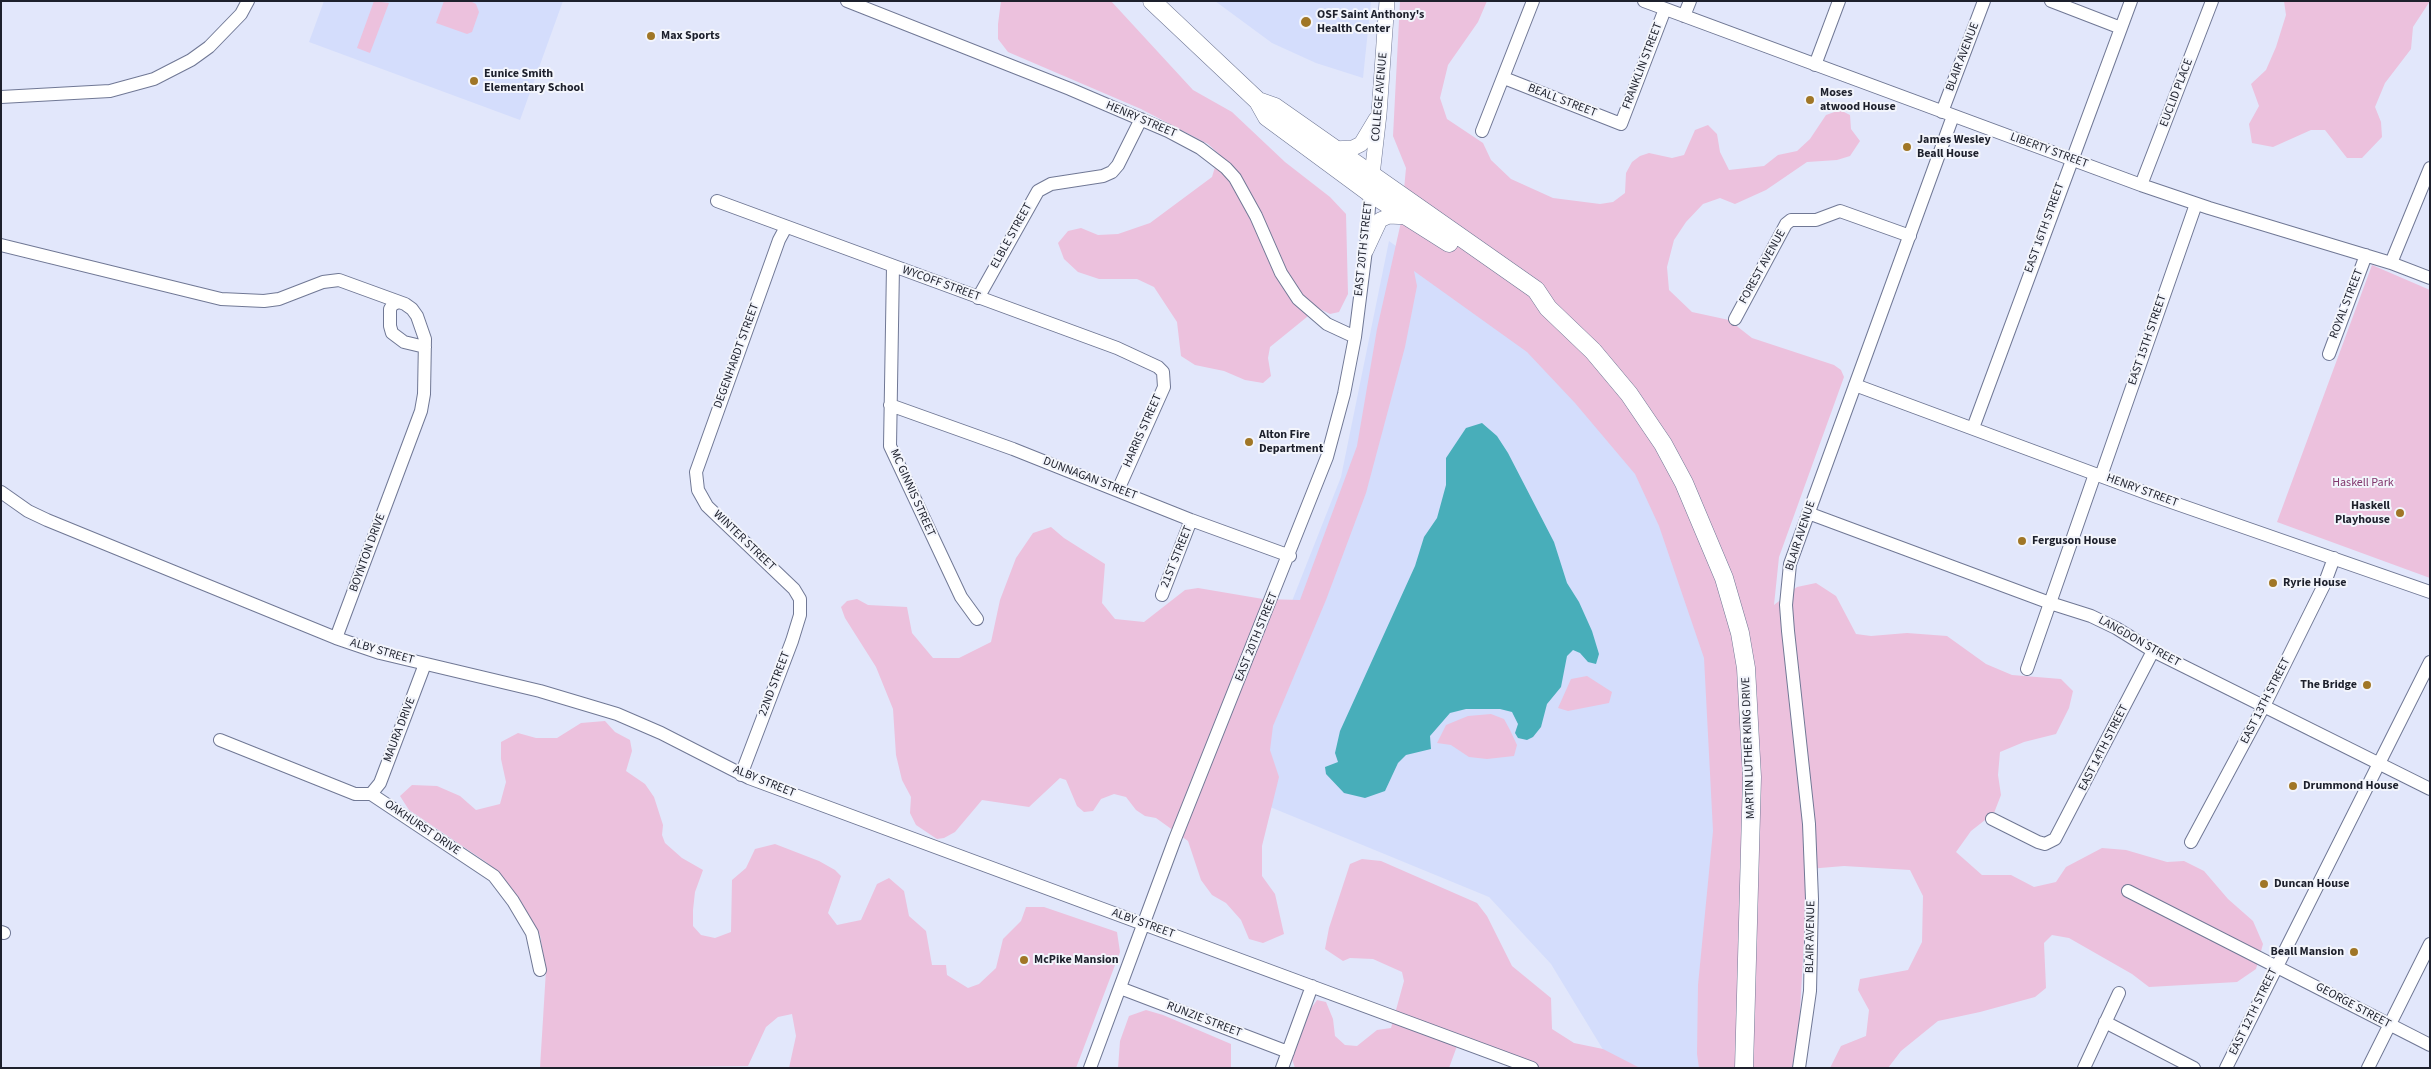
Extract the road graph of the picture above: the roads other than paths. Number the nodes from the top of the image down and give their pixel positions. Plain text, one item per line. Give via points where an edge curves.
1 (248, 1) edge
2 (847, 1) edge
3 (1152, 1) edge
4 (1387, 1) edge
5 (1533, 1) edge
6 (1644, 1) edge
7 (1690, 1) edge
8 (1839, 1) edge
9 (1984, 1) edge
10 (2051, 1) edge
11 (2131, 1) edge
12 (2212, 1) edge
13 (1665, 9) junction
14 (1684, 16) junction
15 (2121, 28) junction
16 (1815, 66) junction
17 (1504, 78) junction
18 (1, 97) edge
19 (1258, 101) junction
20 (1379, 114) junction
21 (1948, 114) junction
22 (1141, 119) junction
23 (1621, 124) joint
24 (1482, 131) dead end
25 (1334, 149) junction
26 (2071, 159) junction
27 (2430, 168) edge
28 (1371, 185) junction
29 (2141, 185) junction
30 (717, 201) dead end
31 (2196, 204) junction
32 (1409, 217) junction
33 (786, 228) junction
34 (1910, 236) junction
35 (1, 246) edge
36 (1366, 250) junction
37 (2366, 255) junction
38 (2391, 262) junction
39 (893, 266) junction
40 (2430, 278) edge
41 (978, 298) junction
42 (399, 302) junction
43 (1548, 308) junction
44 (1735, 319) dead end
45 (1355, 337) junction
46 (425, 347) junction
47 (2328, 354) dead end
48 (1162, 372) joint
49 (1855, 385) junction
50 (890, 405) junction
51 (1973, 428) junction
52 (2098, 475) junction
53 (696, 485) joint
54 (1118, 490) junction
55 (1, 492) edge
56 (1808, 513) junction
57 (1192, 520) junction
58 (1290, 556) junction
59 (2334, 558) junction
60 (2430, 592) edge
61 (798, 593) joint
62 (1162, 595) dead end
63 (2050, 603) junction
64 (976, 619) dead end
65 (336, 638) junction
66 (2153, 651) junction
67 (2430, 662) edge
68 (425, 664) junction
69 (2027, 669) dead end
70 (2264, 706) junction
71 (220, 740) dead end
72 (2379, 763) junction
73 (741, 774) junction
74 (2430, 789) edge
75 (371, 794) junction
76 (1992, 819) dead end
77 (2191, 842) dead end
78 (2128, 892) dead end
79 (1143, 924) junction
80 (2430, 944) edge
81 (2277, 966) junction
82 (540, 970) dead end
83 (1312, 986) junction
84 (1120, 988) junction
85 (2119, 993) dead end
86 (2105, 1022) junction
87 (2389, 1025) junction
88 (2430, 1045) edge
89 (1288, 1052) junction
90 (1090, 1068) edge
91 (1282, 1068) edge
92 (1532, 1068) edge
93 (1744, 1068) edge
94 (1800, 1068) edge
95 (2084, 1068) edge
96 (2194, 1068) edge
97 (2226, 1068) edge
98 (2368, 1068) edge

1 - 18 street via 241,14 209,47 154,80 110,91
2 - 22 street, HENRY STREET
3 - 19 highway
4 - 20 main road, COLLEGE AVENUE
5 - 17 street
6 - 13 street, LIBERTY STREET
7 - 14 street
8 - 16 street
9 - 21 street, BLAIR AVENUE
10 - 15 street
11 - 15 street, EAST 16TH STREET
12 - 29 street, EUCLID PLACE
13 - 14 street, LIBERTY STREET
13 - 23 street, FRANKLIN STREET
14 - 16 street, LIBERTY STREET
15 - 26 street, EAST 16TH STREET
16 - 21 street, LIBERTY STREET
17 - 23 street, BEALL STREET
17 - 24 street
19 - 25 highway via 1275,107
19 - 28 highway via 1267,117
20 - 25 main road via 1361,144 1354,148
20 - 28 main road, COLLEGE AVENUE
21 - 26 street, LIBERTY STREET
21 - 34 street, BLAIR AVENUE
22 - 41 street, ELBLE STREET via 1112,172 1051,184 1038,191
22 - 45 street, HENRY STREET via 1191,142 1226,168 1243,191 1292,291 1327,324
25 - 28 highway
26 - 29 street, LIBERTY STREET
26 - 51 street, EAST 16TH STREET
27 - 38 street
28 - 32 highway
28 - 36 street, EAST 20TH STREET
28 - 43 highway via 1536,290
29 - 31 street, LIBERTY STREET
30 - 33 street, WYCOFF STREET
31 - 37 street, LIBERTY STREET
31 - 52 street, EAST 15TH STREET
32 - 36 main road via 1389,216 1380,220
32 - 43 highway
33 - 39 street, WYCOFF STREET
33 - 53 street, DEGENHARDT STREET via 700,458
34 - 44 street, FOREST AVENUE via 1840,211 1816,220 1791,220
34 - 49 street, BLAIR AVENUE
35 - 42 street via 221,299 279,299 323,282 339,280
36 - 45 street, EAST 20TH STREET
37 - 38 street, LIBERTY STREET
37 - 47 street, ROYAL STREET
38 - 40 street, LIBERTY STREET
39 - 41 street, WYCOFF STREET
39 - 50 street, MC GINNIS STREET
41 - 48 street, WYCOFF STREET via 1117,348 1152,363
42 - 46 street, BOYNTON DRIVE via 417,316
42 - 46 street via 390,309 392,333 404,342
43 - 93 highway, MARTIN LUTHER KING DRIVE via 1617,379 1663,444 1707,532 1735,615 1746,668 1752,768
45 - 58 street, EAST 20TH STREET via 1327,457
46 - 65 street, BOYNTON DRIVE via 421,411
48 - 54 street, HARRIS STREET via 1164,387
49 - 51 street, HENRY STREET
49 - 56 street, BLAIR AVENUE
50 - 54 street, DUNNAGAN STREET
50 - 64 street, MC GINNIS STREET via 889,435 893,455 961,597
51 - 52 street, HENRY STREET
52 - 59 street, HENRY STREET
52 - 63 street, EAST 15TH STREET
53 - 61 street, WINTER STREET via 715,514
54 - 57 street, DUNNAGAN STREET
55 - 65 street, ALBY STREET via 48,520
56 - 63 street, LANGDON STREET
56 - 94 street, BLAIR AVENUE via 1790,564 1786,605 1812,872 1810,991
57 - 58 street, DUNNAGAN STREET
57 - 62 street, 21ST STREET
58 - 79 street, EAST 20TH STREET
59 - 60 street, HENRY STREET
59 - 70 street, EAST 13TH STREET via 2324,585
61 - 73 street, 22ND STREET via 800,614
63 - 66 street, LANGDON STREET via 2091,616
63 - 69 street, EAST 15TH STREET
65 - 68 street, ALBY STREET
66 - 70 street, LANGDON STREET
66 - 76 street, EAST 14TH STREET via 2062,828 2050,842 2038,842
67 - 72 street, EAST 12TH STREET
68 - 73 street, ALBY STREET via 540,691 617,714
68 - 75 street, MAURA DRIVE via 380,783
70 - 72 street, LANGDON STREET
70 - 77 street, EAST 13TH STREET
71 - 75 street, OAKHURST DRIVE via 355,794
72 - 74 street, LANGDON STREET
72 - 81 street, EAST 12TH STREET
73 - 79 street, ALBY STREET
75 - 82 street, OAKHURST DRIVE via 494,876 532,932
78 - 81 street, GEORGE STREET
79 - 83 street, ALBY STREET
79 - 84 street, EAST 20TH STREET
80 - 87 street
81 - 87 street, GEORGE STREET
81 - 97 street, EAST 12TH STREET
83 - 89 street
83 - 92 street, ALBY STREET
84 - 89 street, RUNZIE STREET
84 - 90 street, EAST 20TH STREET
85 - 86 street
86 - 95 street
86 - 96 street
87 - 88 street, GEORGE STREET
87 - 98 street
89 - 91 street

